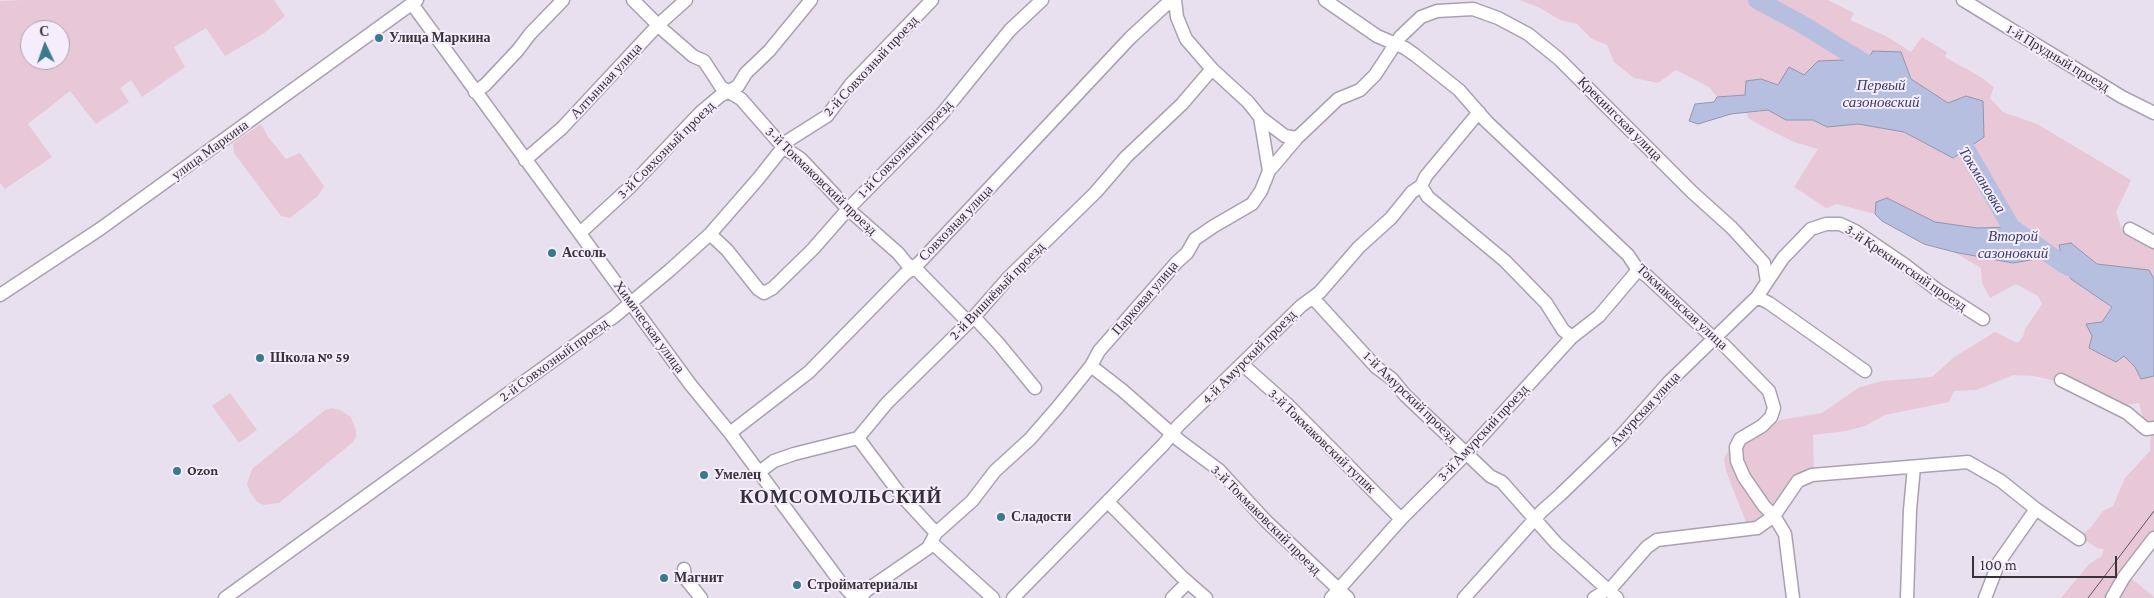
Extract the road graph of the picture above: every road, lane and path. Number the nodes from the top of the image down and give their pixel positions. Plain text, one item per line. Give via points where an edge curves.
1 (563, 0) edge
2 (633, 0) edge
3 (686, 0) edge
4 (811, 0) edge
5 (932, 0) edge
6 (1042, 0) edge
7 (1171, 0) edge
8 (1175, 0) edge
9 (1326, 0) edge
10 (1963, 0) edge
11 (414, 2) edge
12 (1980, 4) edge
13 (1437, 11) joint
14 (658, 25) junction
15 (1394, 44) junction
16 (1212, 69) junction
17 (475, 92) junction
18 (726, 92) junction
19 (1479, 112) junction
20 (2154, 113) edge
21 (1260, 116) junction
22 (1297, 138) junction
23 (782, 147) junction
24 (525, 160) junction
25 (1269, 172) junction
26 (1421, 186) junction
27 (848, 209) junction
28 (1826, 224) joint
29 (2130, 229) dead end
30 (580, 234) junction
31 (710, 234) junction
32 (2154, 242) edge
33 (912, 268) junction
34 (1638, 270) junction
35 (1767, 282) junction
36 (0, 296) edge
37 (1757, 297) junction
38 (1313, 298) junction
39 (629, 302) junction
40 (1983, 319) dead end
41 (971, 320) junction
42 (1572, 337) junction
43 (1715, 339) junction
44 (1243, 364) junction
45 (1090, 366) junction
46 (1864, 371) dead end
47 (2061, 380) dead end
48 (1035, 388) dead end
49 (2154, 428) edge
50 (730, 433) junction
51 (1172, 434) junction
52 (858, 438) junction
53 (1466, 452) junction
54 (1914, 467) junction
55 (758, 473) junction
56 (1108, 502) junction
57 (2036, 509) junction
58 (1774, 516) junction
59 (1535, 518) junction
60 (1401, 519) junction
61 (934, 538) junction
62 (2154, 538) edge
63 (2079, 539) dead end
64 (684, 569) dead end
65 (1188, 582) junction
66 (1607, 588) junction
67 (1339, 595) edge
68 (225, 598) edge
69 (701, 598) edge
70 (855, 598) edge
71 (860, 598) edge
72 (993, 598) edge
73 (1013, 598) edge
74 (1172, 598) edge
75 (1206, 598) edge
76 (1464, 598) edge
77 (1594, 598) edge
78 (1617, 598) edge
79 (1793, 598) edge
80 (1907, 598) edge
81 (1985, 598) edge
82 (2112, 598) edge

1 - 17 street
2 - 14 street, 3-й Токмаковский проезд
3 - 14 street, Алтынная улица
4 - 18 street, 3-й Совхозный проезд via 738,86
5 - 23 street, 2-й Совхозный проезд via 851,84 827,116
6 - 27 street, 1-й Совхозный проезд via 1010,30 941,115
7 - 33 street, Совхозная улица via 1114,54
8 - 16 street via 1186,39
9 - 15 street, Токмаковская улица via 1376,36
10 - 12 street, 1-й Прудный проезд
11 - 17 street, Химическая улица
11 - 36 street, улица Маркина via 100,229
12 - 20 street, 1-й Прудный проезд via 2122,97
13 - 15 street, Парковая улица via 1421,17
13 - 35 street, Крекингская улица via 1473,10 1498,18 1528,34 1559,59 1732,228 1764,263
14 - 18 street, 3-й Токмаковский проезд via 693,56 704,61
14 - 24 street, Алтынная улица via 562,128
15 - 19 street, Токмаковская улица via 1415,55 1452,84
15 - 22 street, Парковая улица via 1375,76 1360,90 1338,99
16 - 21 street
16 - 41 street, 2-й Вишнёвый проезд via 1182,104 1126,157
17 - 24 street, Химическая улица
18 - 23 street, 3-й Токмаковский проезд via 741,99
18 - 30 street, 3-й Совхозный проезд via 701,112
19 - 26 street, 4-й Амурский проезд
19 - 34 street, Токмаковская улица via 1628,255
21 - 22 street via 1285,136
21 - 25 street
22 - 25 street, Парковая улица
23 - 27 street, 3-й Токмаковский проезд via 801,159
23 - 31 street, 2-й Совхозный проезд
24 - 30 street, Химическая улица
25 - 45 street, Парковая улица via 1252,204 1195,239
26 - 38 street, 4-й Амурский проезд
26 - 42 street via 1428,198 1506,261 1546,303
27 - 31 street, 1-й Совхозный проезд via 813,249 764,293
27 - 33 street, 3-й Токмаковский проезд
28 - 35 street, Амурская улица via 1811,229 1796,243
28 - 40 street, 3-й Крекингский проезд via 1840,224 1854,231
29 - 32 street
30 - 39 street, Химическая улица
31 - 39 street, 2-й Совхозный проезд
33 - 41 street, 3-й Токмаковский проезд
33 - 50 street, Совхозная улица via 809,372
34 - 42 street, 3-й Амурский проезд via 1599,316
34 - 43 street, Токмаковская улица
35 - 37 street, Амурская улица
37 - 43 street, Амурская улица
37 - 46 street
38 - 44 street, 4-й Амурский проезд
38 - 53 street, 1-й Амурский проезд via 1376,367
39 - 50 street, Химическая улица
39 - 68 street, 2-й Совхозный проезд via 615,316
41 - 48 street, 3-й Токмаковский проезд via 998,342
41 - 52 street, 2-й Вишнёвый проезд via 887,403
42 - 53 street, 3-й Амурский проезд
43 - 58 street, Токмаковская улица via 1769,391 1774,401 1771,417 1740,439 1736,447 1737,461 1744,478
43 - 59 street, Амурская улица via 1669,382 1620,437
44 - 51 street, 4-й Амурский проезд
44 - 60 street, 3-й Токмаковский тупик
45 - 51 street, 3-й Токмаковский проезд
45 - 61 street, Парковая улица via 1030,439 995,471 972,501
47 - 49 street via 2127,413 2146,429
50 - 55 street, Химическая улица
51 - 56 street, 4-й Амурский проезд
51 - 67 street, 3-й Токмаковский проезд via 1219,470
52 - 55 street via 794,454
52 - 61 street
53 - 59 street, 1-й Амурский проезд via 1490,476 1502,482
53 - 60 street, 3-й Амурский проезд
54 - 57 street via 1968,462 2001,480
54 - 58 street via 1812,474 1798,481
54 - 80 street
55 - 70 street, Химическая улица
56 - 65 street
56 - 73 street, 4-й Амурский проезд
57 - 63 street
57 - 81 street via 1999,562
58 - 66 street via 1757,528 1657,540 1647,546 1613,586
58 - 79 street, Токмаковская улица via 1785,534
59 - 66 street, 1-й Амурский проезд via 1556,543
59 - 76 street, Амурская улица
60 - 67 street, 3-й Амурский проезд
61 - 71 street, Парковая улица via 928,548
61 - 72 street
62 - 82 street
64 - 69 street via 685,578
65 - 74 street
65 - 75 street
66 - 77 street
66 - 78 street, 1-й Амурский проезд

